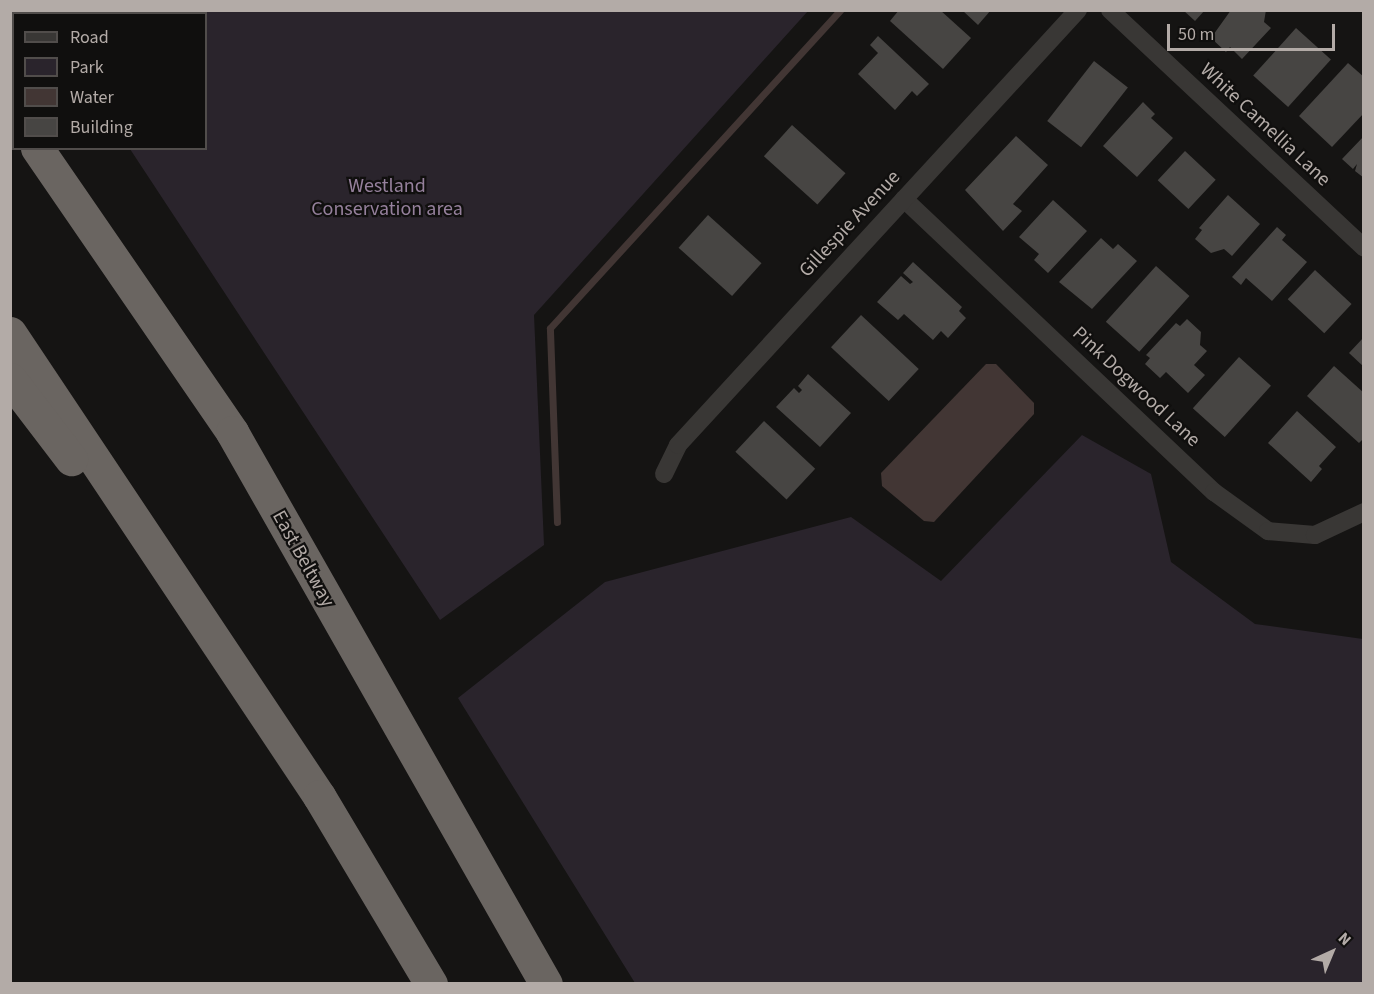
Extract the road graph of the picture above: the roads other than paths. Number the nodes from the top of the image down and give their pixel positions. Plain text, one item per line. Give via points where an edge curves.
1 (1078, 10) edge
2 (1110, 10) edge
3 (38, 150) edge
4 (53, 150) edge
5 (904, 199) junction
6 (1364, 248) edge
7 (10, 333) edge
8 (10, 379) edge
9 (232, 432) junction
10 (664, 474) dead end
11 (1364, 512) edge
12 (201, 616) junction
13 (431, 984) edge
14 (546, 984) edge

1 - 5 street, Gillespie Avenue
2 - 6 street, White Camellia Lane
3 - 9 highway, East Beltway
4 - 9 highway
5 - 10 street, Gillespie Avenue via 678,445
5 - 11 street, Pink Dogwood Lane via 1214,492 1268,531 1315,536
7 - 12 highway
8 - 12 highway via 125,530
9 - 14 highway, East Beltway
12 - 13 highway via 372,881

